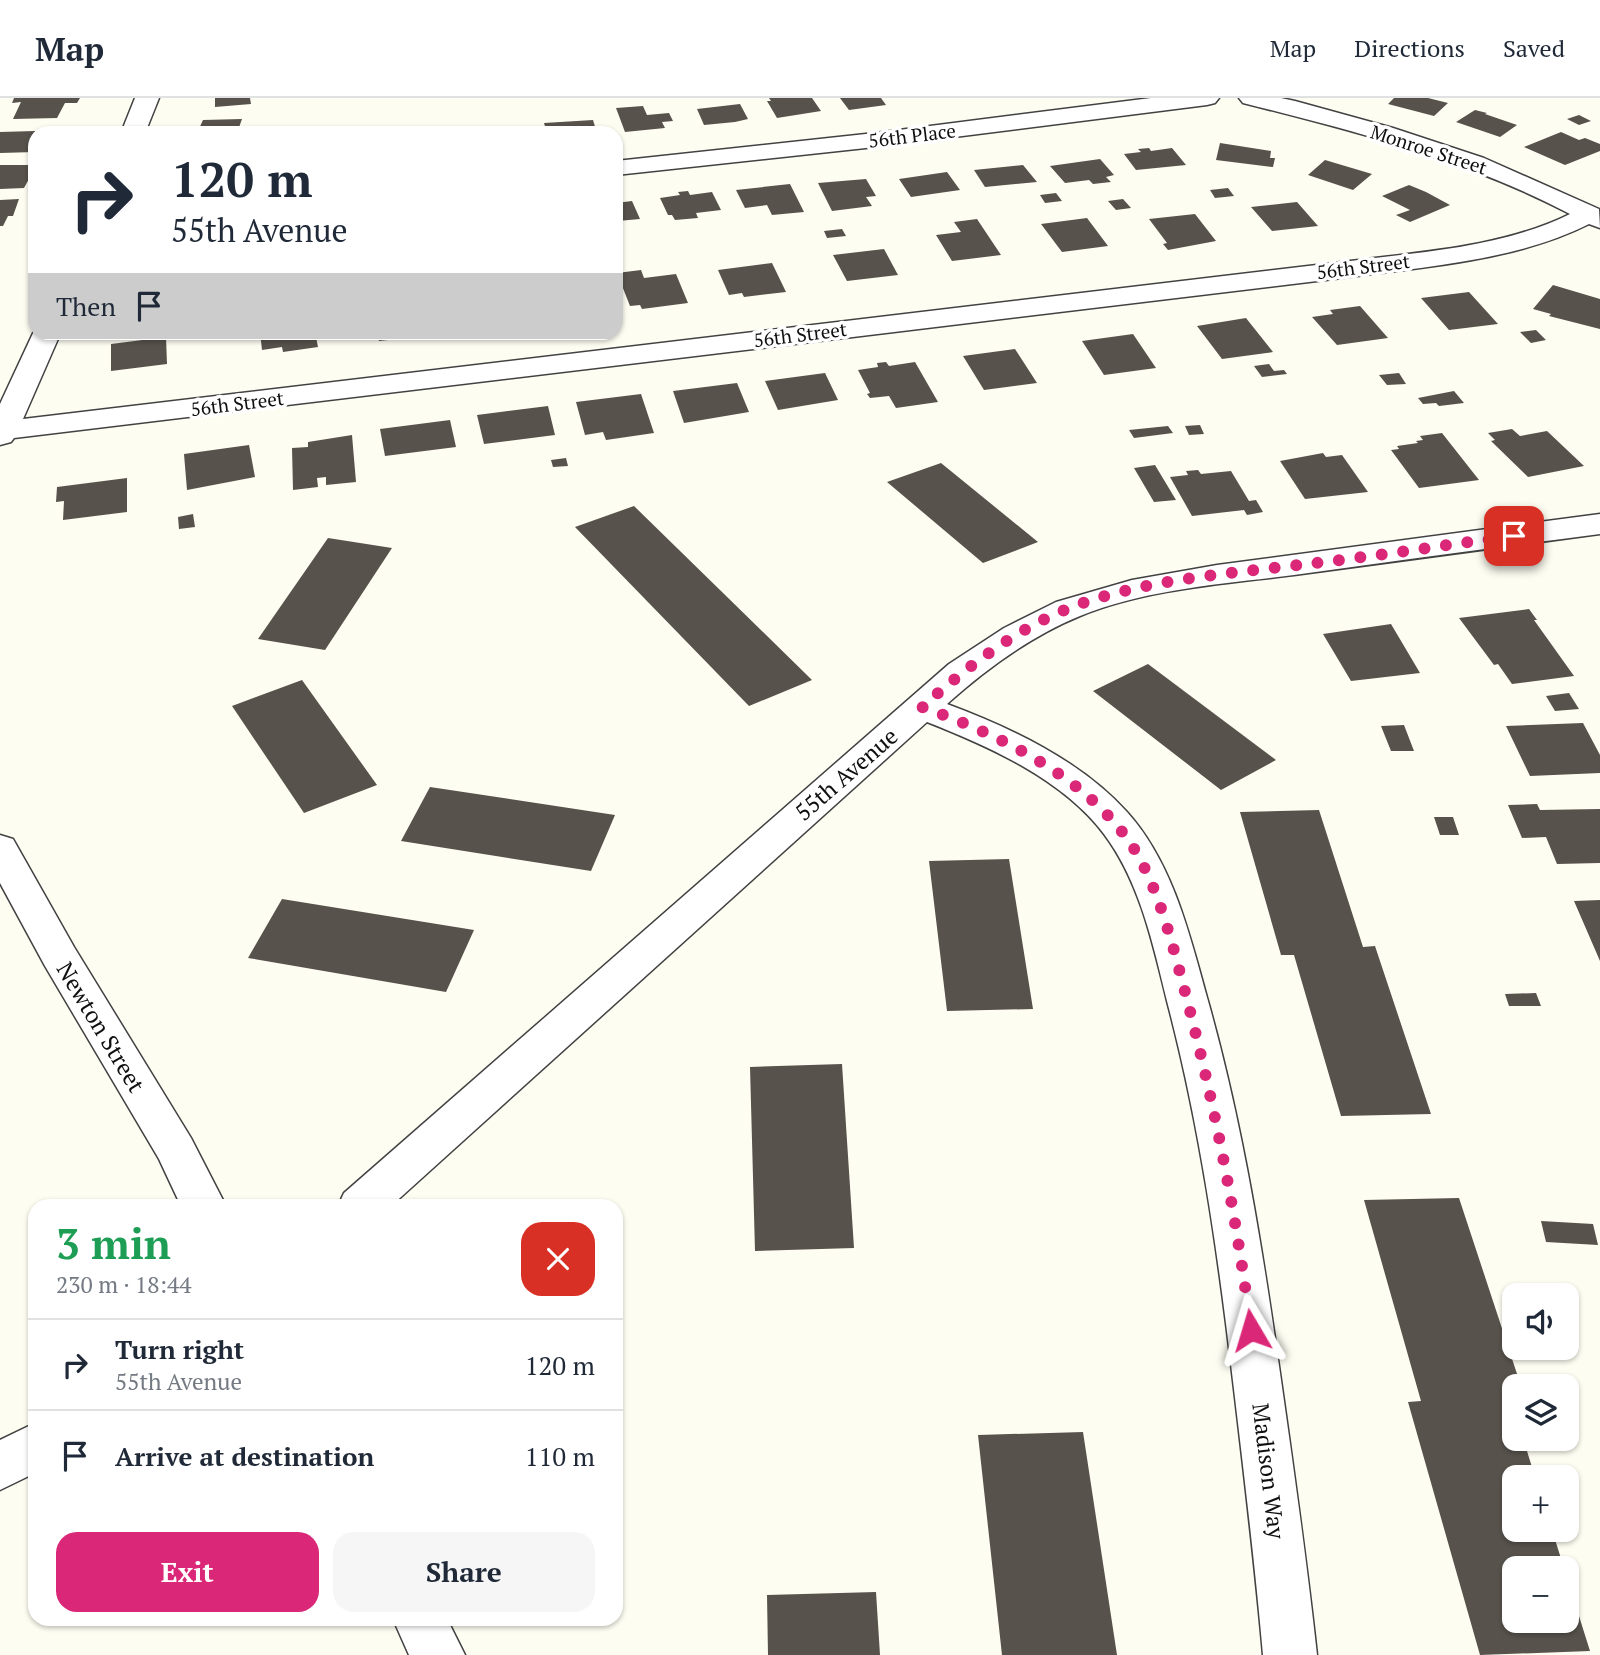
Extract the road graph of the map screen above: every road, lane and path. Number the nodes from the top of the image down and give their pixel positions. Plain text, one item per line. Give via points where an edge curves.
1 (147, 98) edge
2 (1207, 98) edge
3 (1251, 98) edge
4 (136, 126) edge
5 (623, 168) edge
6 (1595, 217) edge
7 (43, 340) edge
8 (2, 433) edge
9 (1596, 532) edge
10 (922, 707) junction
11 (0, 848) edge
12 (200, 1199) edge
13 (368, 1199) edge
14 (28, 1450) edge
15 (0, 1467) edge
16 (423, 1626) edge
17 (438, 1655) edge
18 (1290, 1655) edge

1 - 4 street
2 - 5 street, 56th Place
3 - 6 street, Monroe Street via 1439,151 1511,176
6 - 8 street, 56th Street via 1528,239 1342,270
7 - 8 street
9 - 10 street, 55th Avenue via 1217,575 1132,590 1068,609 1016,635 961,672
10 - 13 street, 55th Avenue
10 - 18 street, Madison Way via 972,725 1067,781 1102,809 1132,845 1152,888 1173,946 1202,1057 1237,1220
11 - 12 street, Newton Street
14 - 15 street
16 - 17 street

